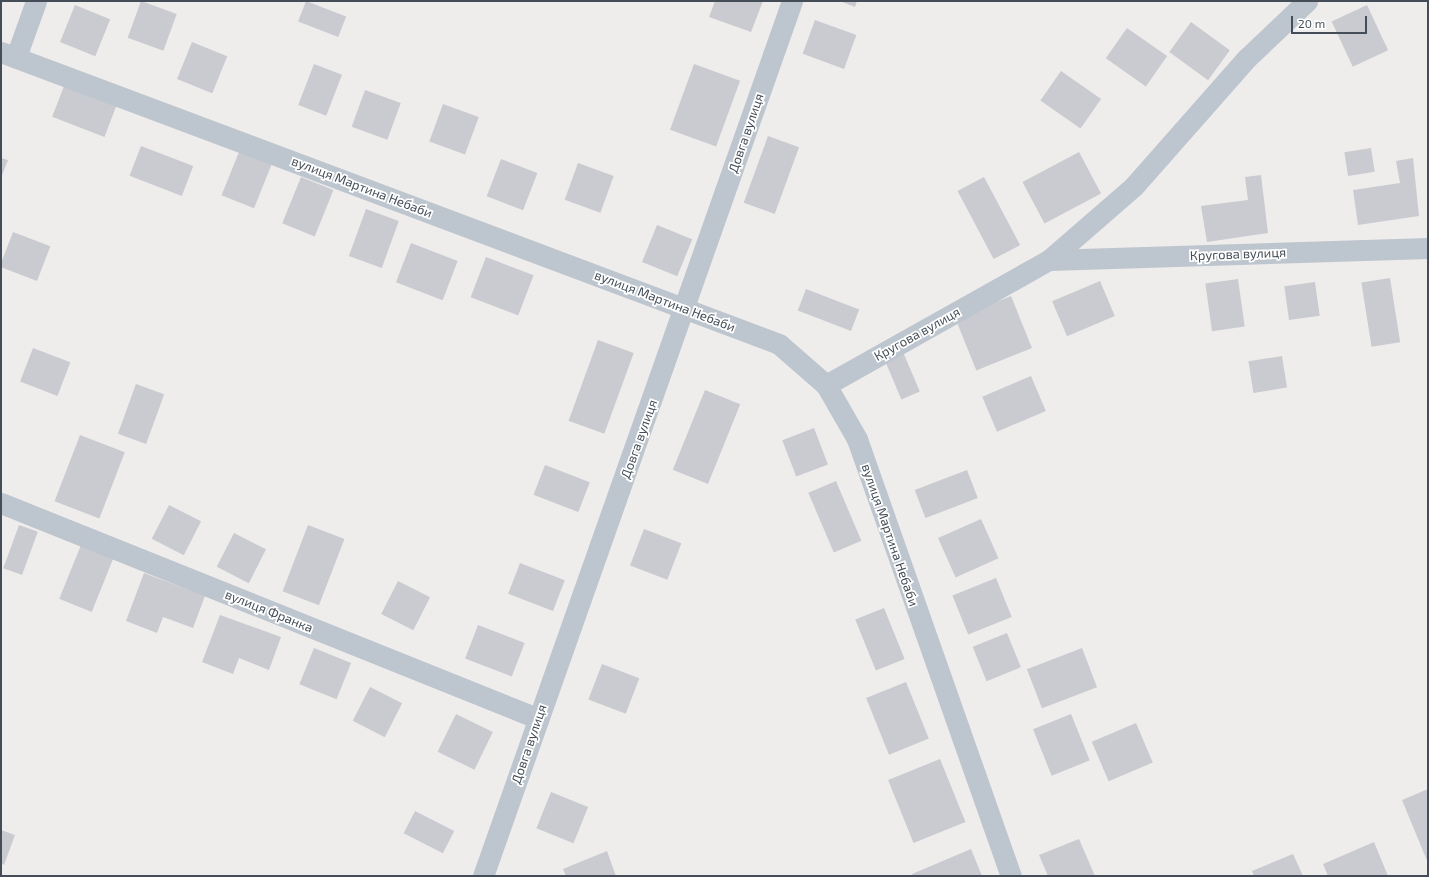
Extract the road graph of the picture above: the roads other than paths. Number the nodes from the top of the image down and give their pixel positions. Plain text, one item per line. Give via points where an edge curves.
1 (36, 1) edge
2 (792, 1) edge
3 (1307, 1) edge
4 (8, 54) edge
5 (1428, 248) edge
6 (1049, 260) junction
7 (686, 309) junction
8 (826, 385) junction
9 (1, 503) edge
10 (537, 718) junction
11 (483, 876) edge
12 (1011, 876) edge

1 - 4 street
2 - 7 street, Довга вулиця
3 - 6 street, Кругова вулиця via 1247,58 1134,186
4 - 7 street, вулиця Мартина Небаби
5 - 6 street, Кругова вулиця
6 - 8 street, Кругова вулиця
7 - 8 street, вулиця Мартина Небаби via 779,344
7 - 10 street, Довга вулиця
8 - 12 street, вулиця Мартина Небаби via 857,439
9 - 10 street, вулиця Франка
10 - 11 street, Довга вулиця

